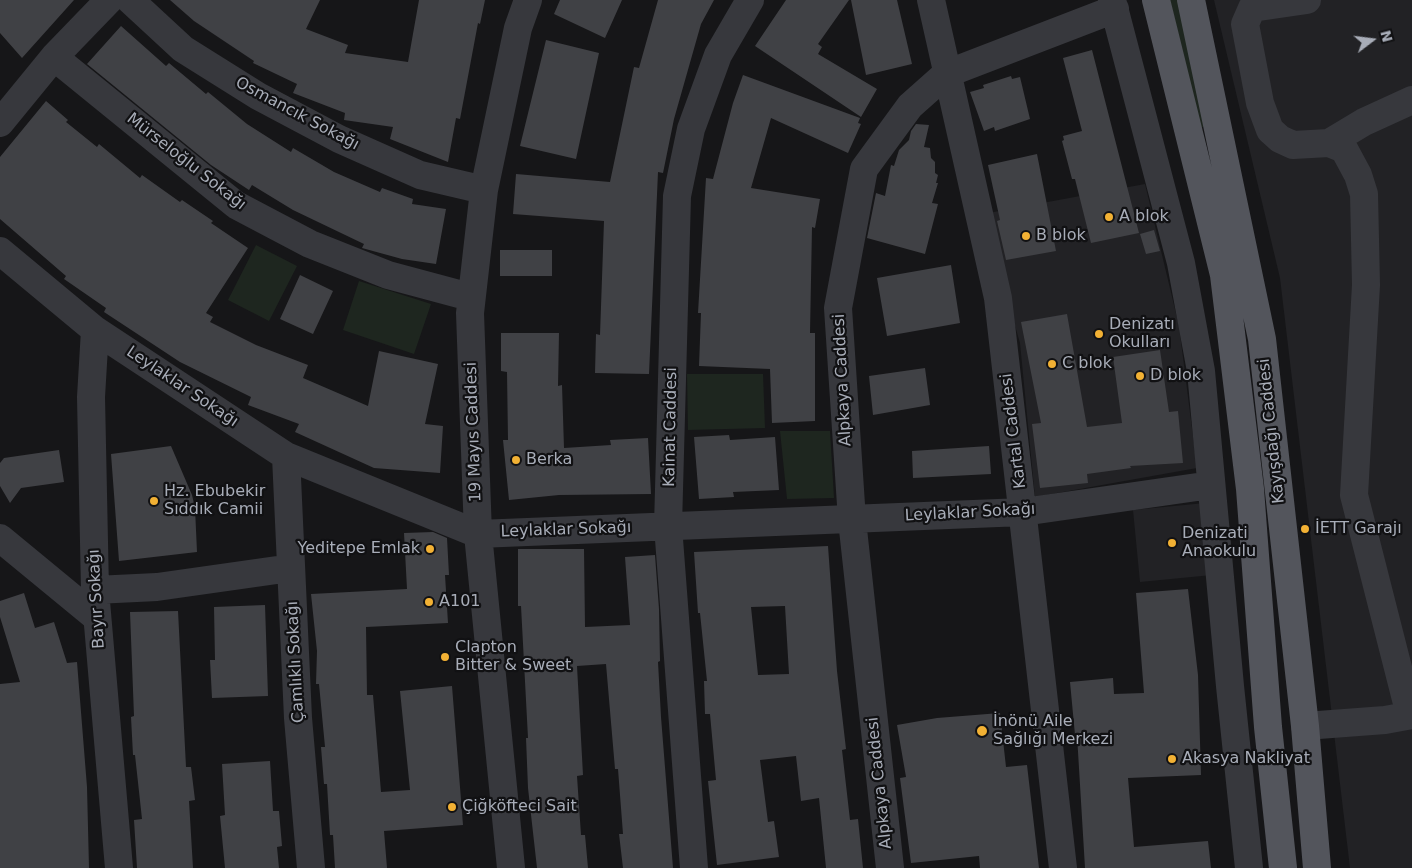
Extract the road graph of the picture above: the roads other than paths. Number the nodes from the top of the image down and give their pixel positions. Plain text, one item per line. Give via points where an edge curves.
1 (110, 0) edge
2 (130, 0) edge
3 (528, 0) edge
4 (750, 0) edge
5 (931, 0) edge
6 (1156, 0) edge
7 (1191, 0) edge
8 (1307, 0) edge
9 (1114, 5) edge
10 (54, 57) junction
11 (946, 74) junction
12 (1412, 100) edge
13 (0, 123) edge
14 (1329, 143) junction
15 (484, 190) junction
16 (0, 251) edge
17 (470, 297) junction
18 (95, 330) junction
19 (286, 456) junction
20 (1211, 485) junction
21 (1023, 512) junction
22 (852, 520) junction
23 (668, 526) junction
24 (478, 534) junction
25 (0, 538) edge
26 (291, 568) junction
27 (95, 590) junction
28 (97, 618) junction
29 (1411, 715) edge
30 (1305, 726) junction
31 (1268, 727) junction
32 (1234, 728) junction
33 (119, 868) edge
34 (311, 868) edge
35 (511, 868) edge
36 (694, 868) edge
37 (890, 868) edge
38 (1064, 868) edge
39 (1249, 868) edge
40 (1283, 868) edge
41 (1317, 868) edge

1 - 10 street
2 - 15 street, Osmancık Sokağı via 183,50 258,96 420,175
3 - 15 street, 19 Mayıs Caddesi via 518,28
4 - 23 street, Kainat Caddesi via 718,55 691,129 676,196
5 - 11 street, Kartal Caddesi
6 - 31 main road, Kayışdağı Caddesi via 1224,275 1250,489
7 - 30 main road, Kayışdağı Caddesi via 1262,339
8 - 14 street via 1252,8 1245,24 1260,103 1270,130 1294,145
9 - 11 street, Alpkaya Caddesi
9 - 20 street via 1181,263 1201,371
10 - 13 street
10 - 17 street, Mürseloğlu Sokağı via 236,205 310,244 388,275
11 - 21 street, Kartal Caddesi via 998,298
11 - 22 street, Alpkaya Caddesi via 910,106 864,169 838,308
12 - 14 street via 1364,122
14 - 29 street via 1344,149 1364,194 1366,285 1354,495
15 - 17 street, 19 Mayıs Caddesi
16 - 18 street, Leylaklar Sokağı
17 - 24 street, 19 Mayıs Caddesi
18 - 19 street, Leylaklar Sokağı
18 - 27 street, Bayır Sokağı via 91,396
19 - 24 street, Leylaklar Sokağı
19 - 26 street, Çamlıklı Sokağı
20 - 21 street, Leylaklar Sokağı
20 - 32 street
21 - 22 street, Leylaklar Sokağı
21 - 38 street, Kartal Caddesi
22 - 23 street, Leylaklar Sokağı
22 - 37 street, Alpkaya Caddesi
23 - 24 street, Leylaklar Sokağı
23 - 36 street, Kainat Caddesi
24 - 35 street, 19 Mayıs Caddesi
25 - 28 street
26 - 27 street via 157,587
26 - 34 street, Çamlıklı Sokağı via 298,718
27 - 28 street, Bayır Sokağı
28 - 33 street, Bayır Sokağı
29 - 30 street
30 - 31 main road
30 - 41 main road, Kayışdağı Caddesi
31 - 32 street
31 - 40 main road, Kayışdağı Caddesi
32 - 39 street

